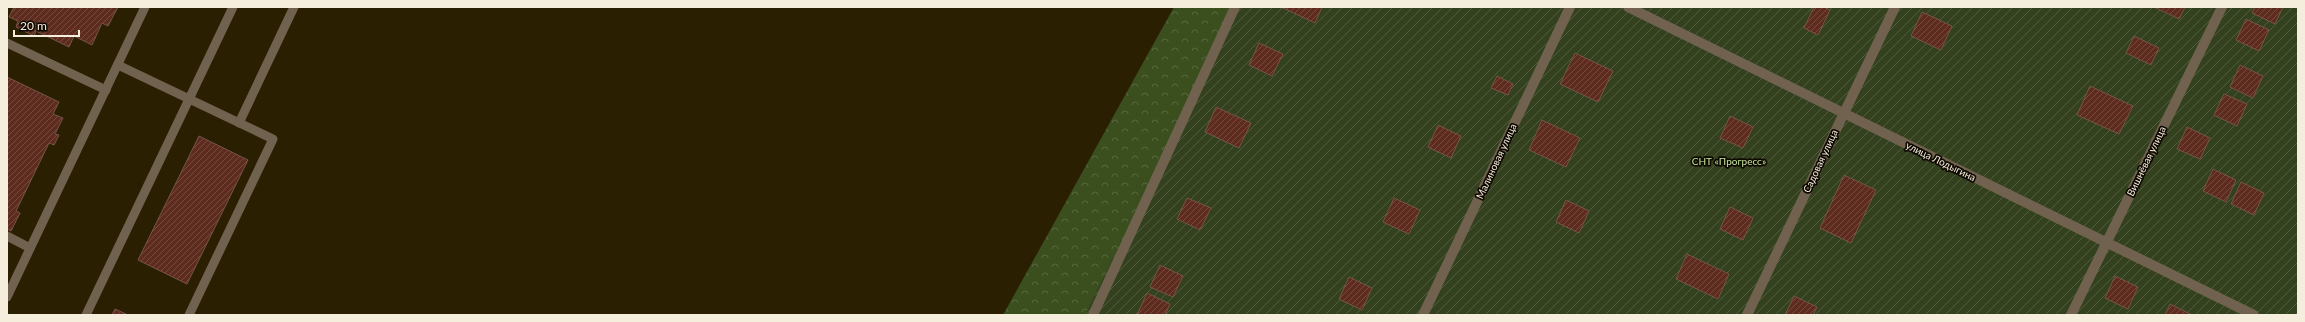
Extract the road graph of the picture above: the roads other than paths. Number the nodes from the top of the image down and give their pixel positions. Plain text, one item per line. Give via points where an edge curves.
1 (145, 7) edge
2 (233, 7) edge
3 (294, 7) edge
4 (1235, 7) edge
5 (1570, 7) edge
6 (1628, 7) edge
7 (1895, 7) edge
8 (2222, 7) edge
9 (7, 43) edge
10 (118, 65) junction
11 (106, 90) junction
12 (189, 99) junction
13 (1842, 112) junction
14 (239, 123) junction
15 (7, 236) edge
16 (2106, 243) junction
17 (30, 248) junction
18 (7, 297) edge
19 (86, 315) edge
20 (189, 315) edge
21 (1093, 315) edge
22 (1423, 315) edge
23 (1747, 315) edge
24 (2071, 315) edge
25 (2254, 315) edge

1 - 10 lane
2 - 12 lane
3 - 14 lane
4 - 21 street
5 - 22 street, Малиновая улица
6 - 13 street, улица Лодыгина
7 - 13 street, Садовая улица
8 - 16 street, Вишнёвая улица
9 - 11 lane
10 - 11 lane
10 - 12 lane
11 - 17 lane
12 - 14 lane
12 - 19 lane
13 - 16 street, улица Лодыгина
13 - 23 street, Садовая улица
14 - 20 lane via 273,139
15 - 17 lane
16 - 24 street, Вишнёвая улица
16 - 25 street, улица Лодыгина
17 - 18 lane

